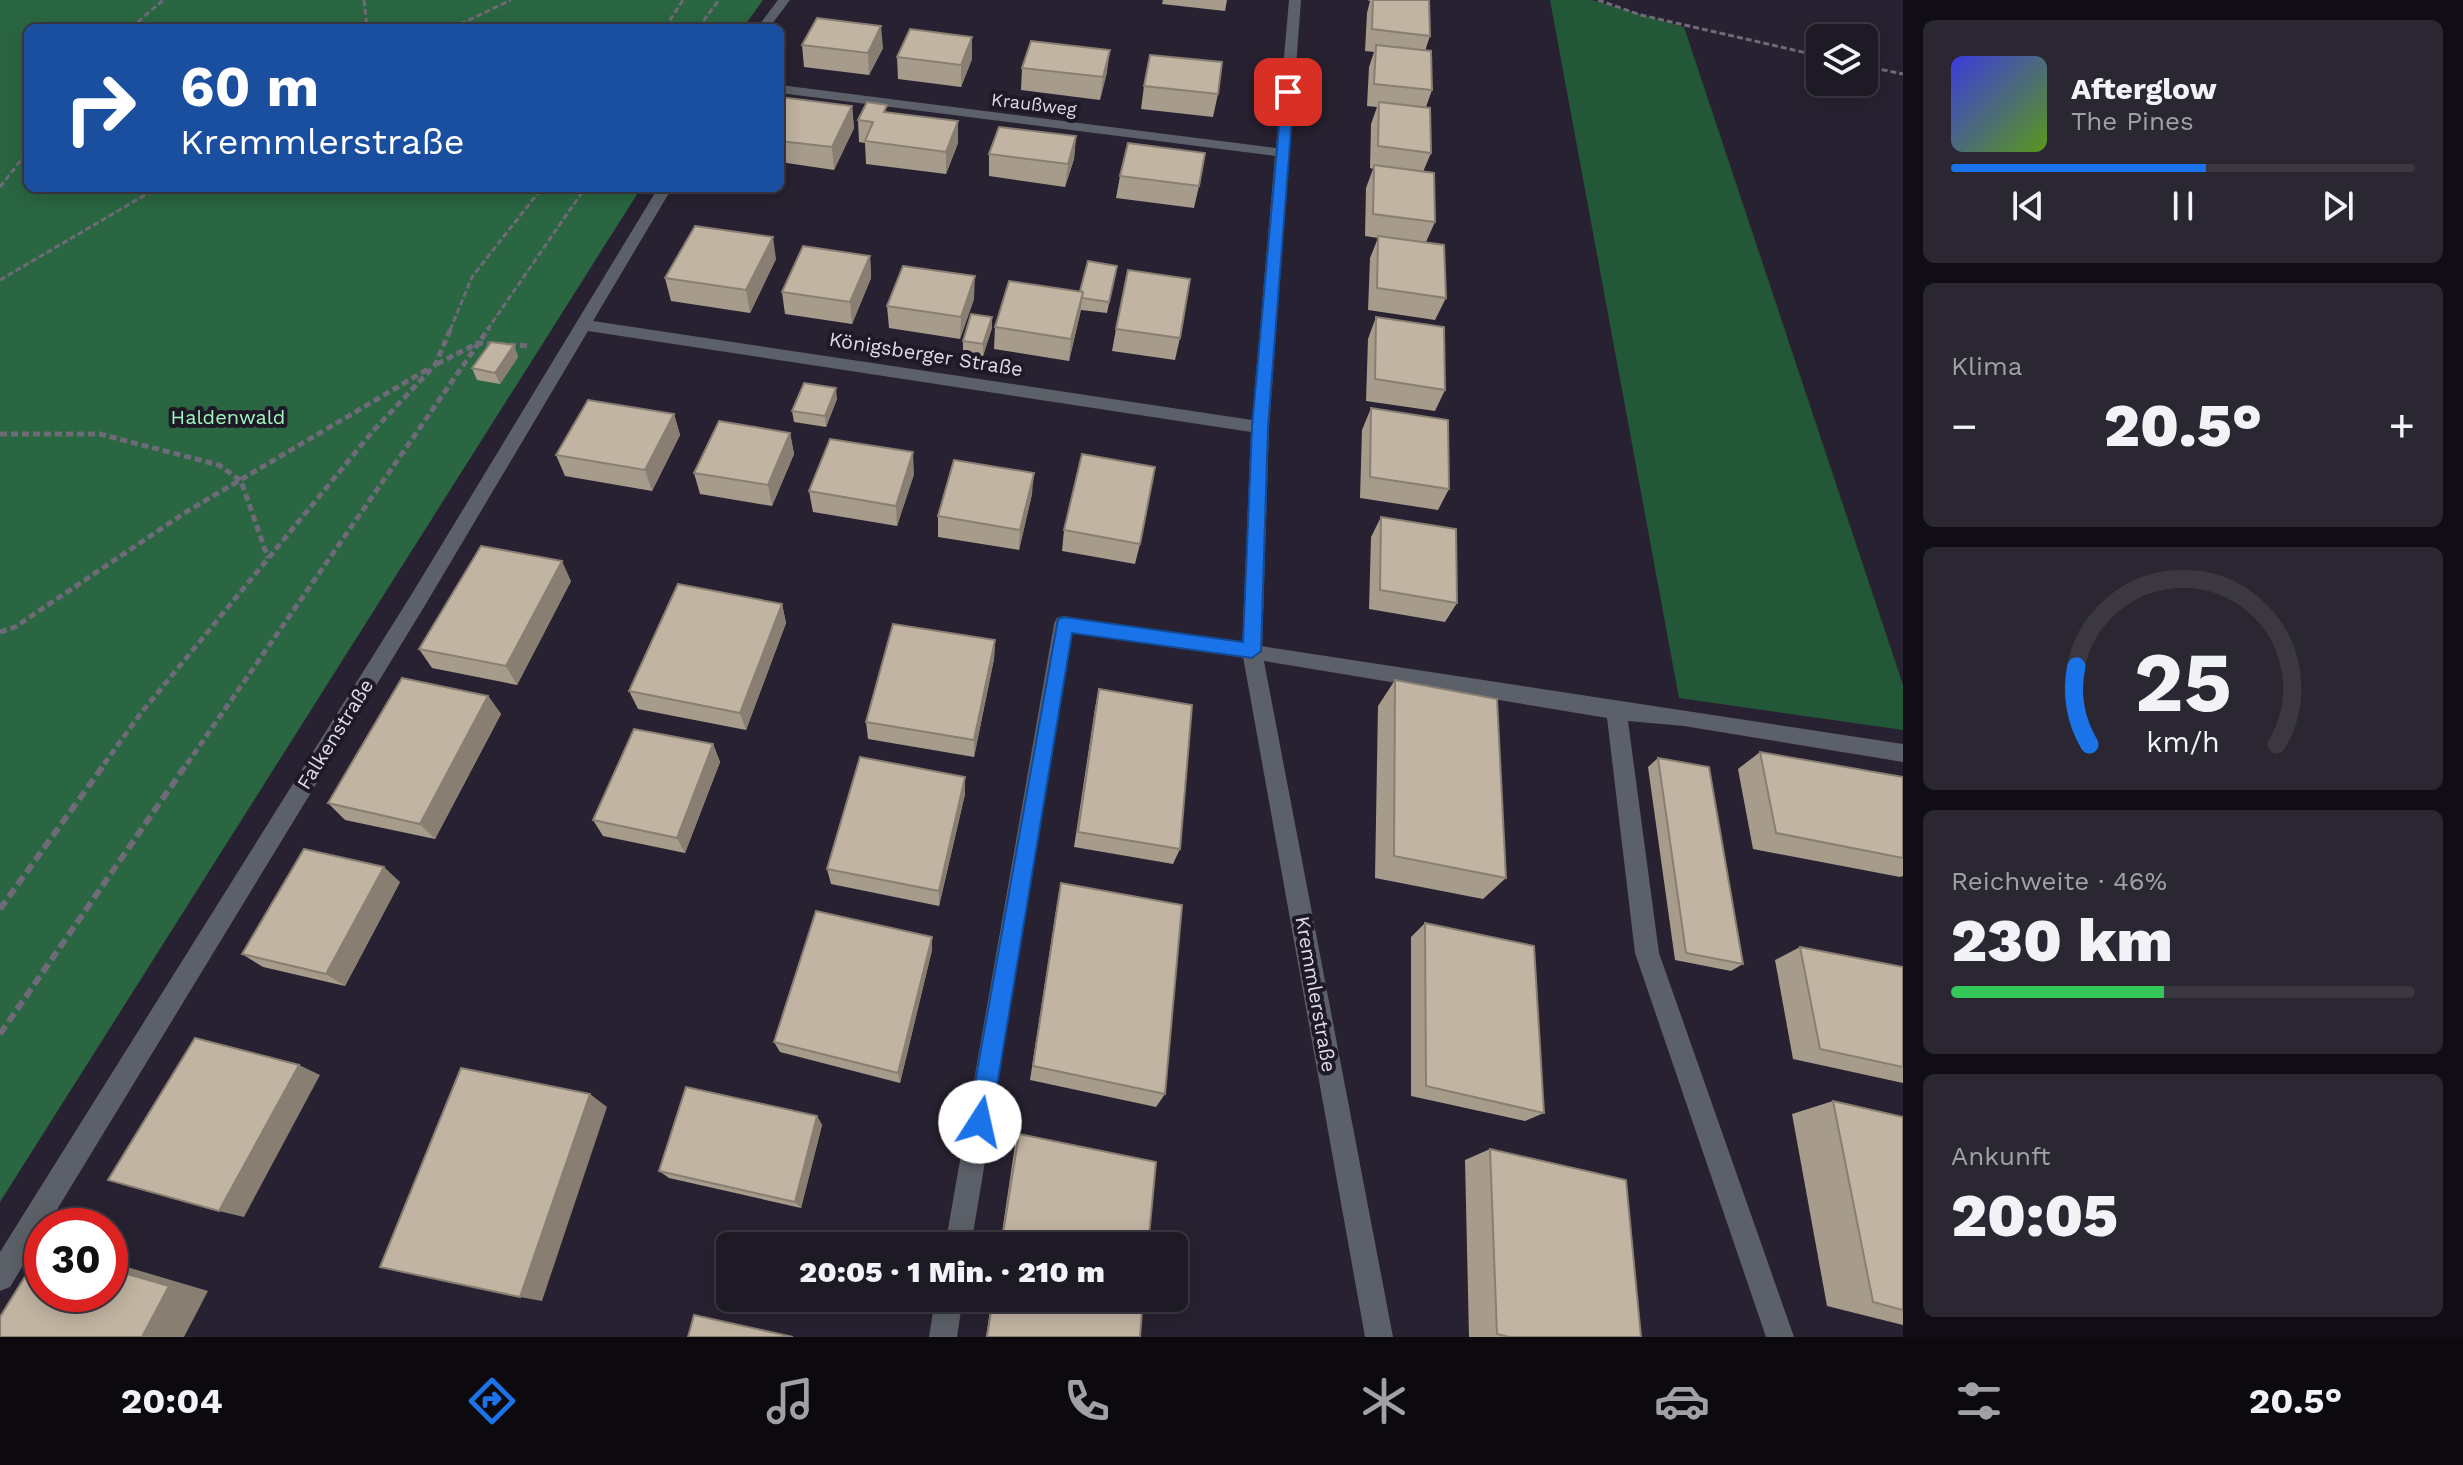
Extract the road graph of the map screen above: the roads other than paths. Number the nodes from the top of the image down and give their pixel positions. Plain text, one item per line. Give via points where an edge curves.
1 (784, 0) edge
2 (1295, 0) edge
3 (766, 24) edge
4 (784, 90) edge
5 (1283, 153) junction
6 (663, 192) edge
7 (585, 325) junction
8 (1260, 427) junction
9 (1252, 651) junction
10 (1616, 711) junction
11 (1903, 753) edge
12 (960, 1232) edge
13 (0, 1277) edge
14 (947, 1312) edge
15 (943, 1337) edge
16 (1379, 1337) edge
17 (1780, 1337) edge

1 - 3 street
2 - 5 street, Kremmlerstraße
4 - 5 street, Kraußweg
5 - 8 street, Kremmlerstraße
6 - 7 street, Falkenstraße
7 - 8 street, Königsberger Straße
7 - 13 street, Falkenstraße
8 - 9 street, Kremmlerstraße
9 - 10 street
9 - 12 street via 1064,624
9 - 16 street, Kremmlerstraße
10 - 11 street
10 - 17 street via 1647,953
14 - 15 street

